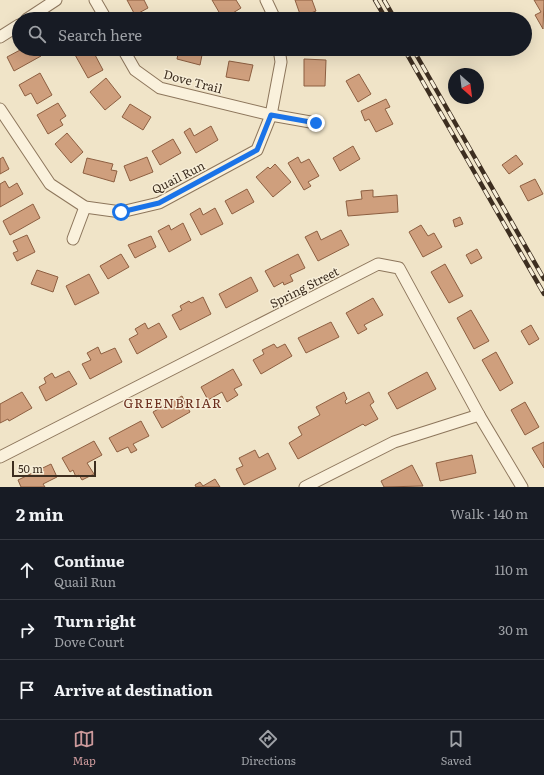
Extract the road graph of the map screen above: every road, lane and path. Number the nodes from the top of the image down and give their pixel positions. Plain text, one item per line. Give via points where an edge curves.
1 (56, 0) edge
2 (95, 0) edge
3 (266, 0) edge
4 (38, 12) edge
5 (102, 12) edge
6 (272, 12) edge
7 (12, 29) edge
8 (0, 37) edge
9 (127, 56) edge
10 (280, 56) edge
11 (0, 109) edge
12 (271, 115) junction
13 (316, 123) dead end
14 (85, 207) junction
15 (73, 239) dead end
16 (479, 416) junction
17 (0, 457) edge
18 (305, 487) edge
19 (522, 487) edge

1 - 4 street
2 - 5 street
3 - 6 street
7 - 8 street
9 - 12 street, Dove Trail via 135,70 160,88
10 - 12 street, Quail Run
11 - 14 street, Quail Run via 50,184
12 - 13 street, Dove Trail
12 - 14 street, Quail Run via 257,150 159,203 121,212
14 - 15 street
16 - 17 street, Spring Street via 398,268 378,264
16 - 18 street via 394,442
16 - 19 street, Spring Street

